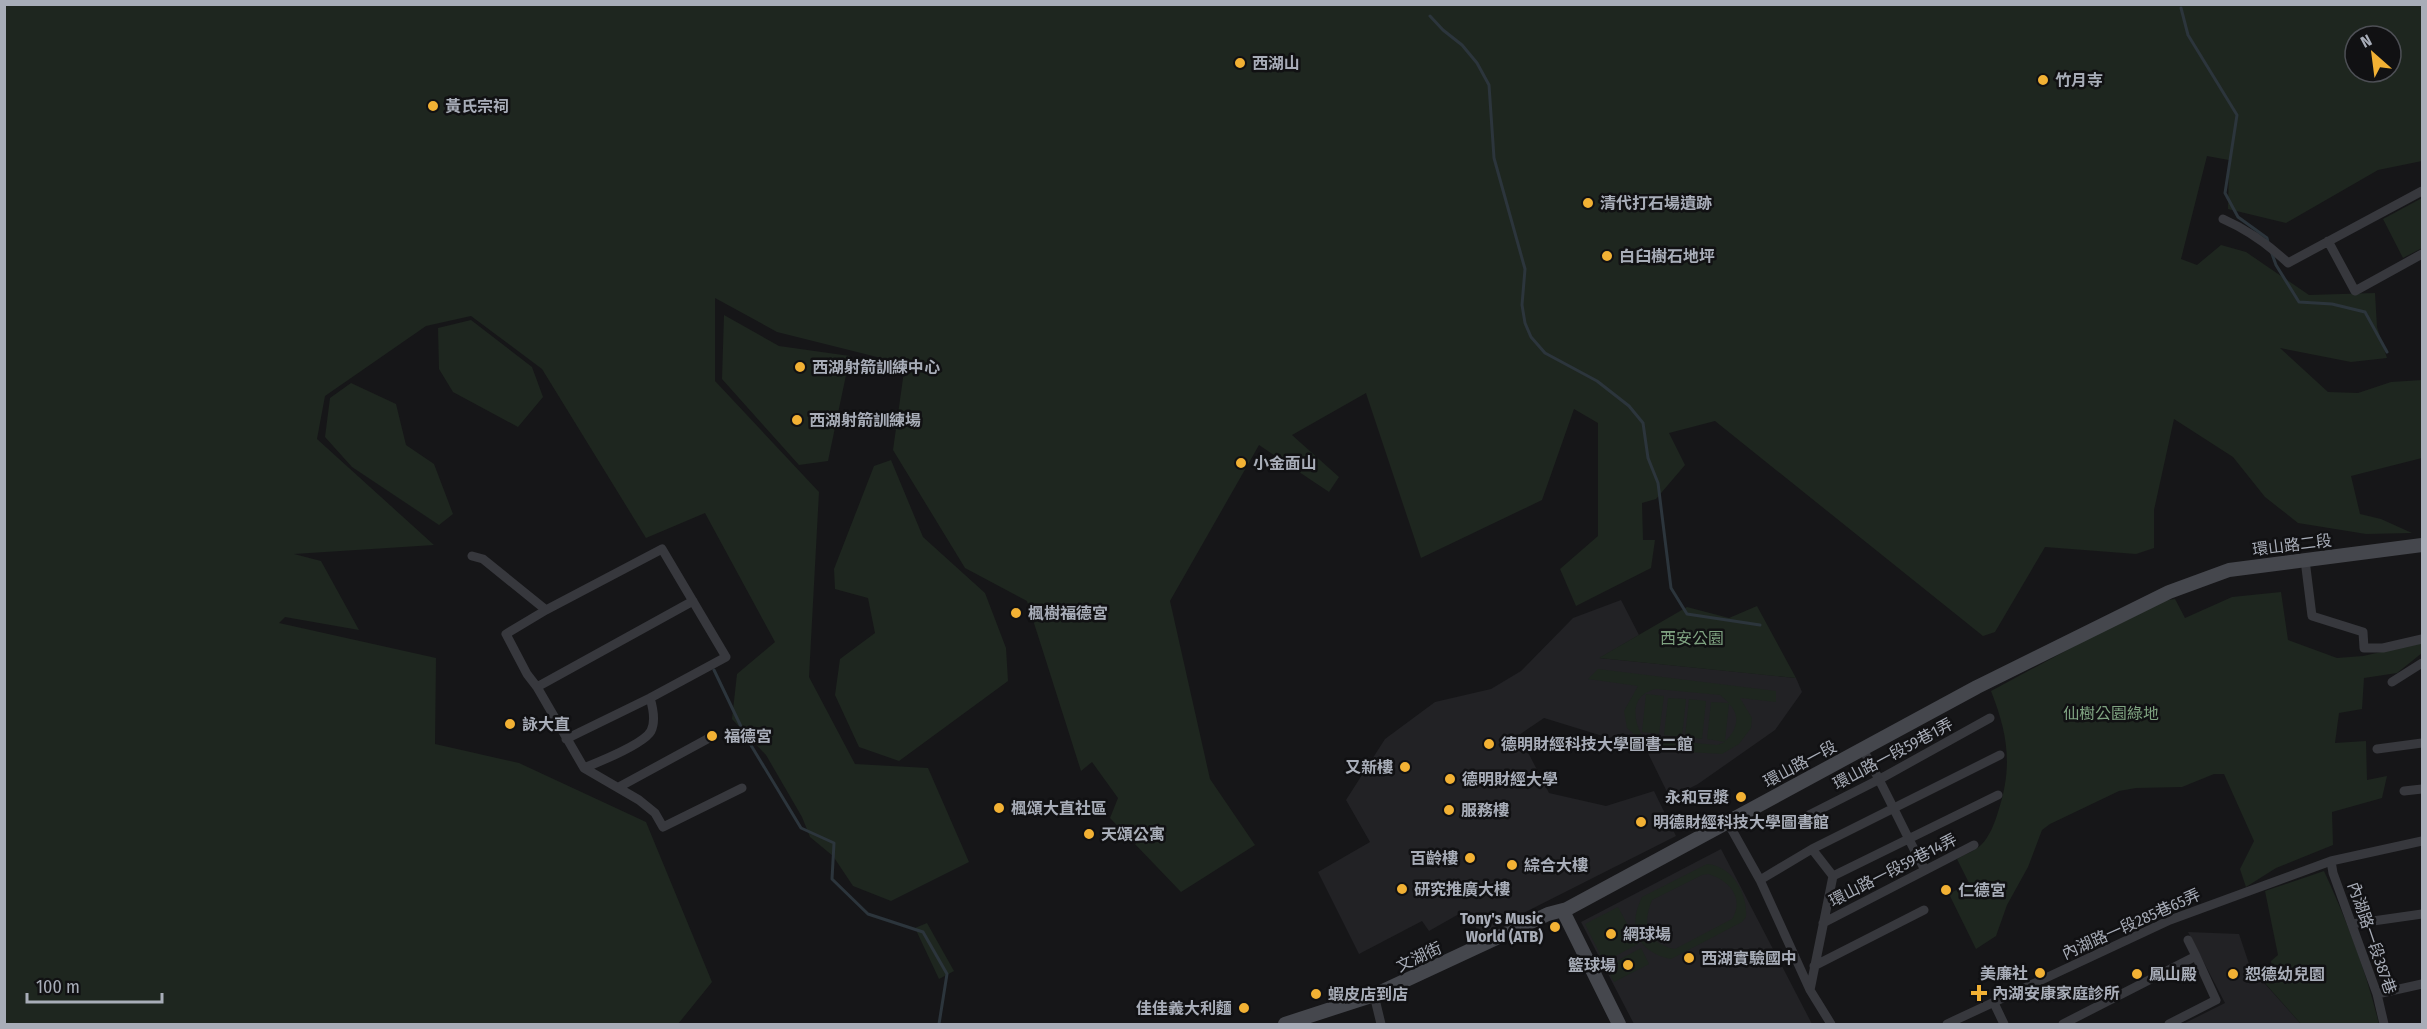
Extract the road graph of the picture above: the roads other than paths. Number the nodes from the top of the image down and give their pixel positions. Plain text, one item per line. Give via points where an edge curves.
1 (2422, 191) edge
2 (2223, 219) dead end
3 (2328, 241) junction
4 (2422, 254) edge
5 (2422, 545) edge
6 (472, 556) dead end
7 (2305, 560) junction
8 (2169, 592) joint
9 (693, 601) junction
10 (546, 610) junction
11 (2422, 639) edge
12 (2422, 663) edge
13 (2392, 682) dead end
14 (537, 687) junction
15 (650, 698) junction
16 (1990, 718) dead end
17 (711, 736) dead end
18 (567, 739) junction
19 (2422, 744) edge
20 (1862, 748) junction
21 (2377, 749) dead end
22 (2000, 755) dead end
23 (584, 768) junction
24 (1880, 779) junction
25 (619, 787) junction
26 (742, 788) dead end
27 (2422, 789) edge
28 (2404, 791) dead end
29 (1998, 795) dead end
30 (1893, 810) junction
31 (1809, 815) dead end
32 (1727, 821) junction
33 (1908, 838) junction
34 (2422, 842) edge
35 (1974, 845) dead end
36 (1812, 849) junction
37 (2331, 861) junction
38 (1924, 870) junction
39 (1833, 876) junction
40 (1760, 880) junction
41 (1924, 910) dead end
42 (1563, 911) junction
43 (2422, 914) edge
44 (1822, 923) junction
45 (2352, 924) junction
46 (2188, 940) dead end
47 (2196, 956) junction
48 (1814, 966) junction
49 (2422, 984) edge
50 (1810, 990) junction
51 (2377, 994) junction
52 (1374, 995) junction
53 (1994, 1003) junction
54 (1285, 1024) edge
55 (1382, 1024) edge
56 (1619, 1024) edge
57 (1831, 1024) edge
58 (1947, 1024) edge
59 (2004, 1024) edge
60 (2063, 1024) edge
61 (2169, 1024) edge
62 (2384, 1024) edge

1 - 3 street
2 - 3 street via 2244,228 2288,263
3 - 4 street via 2355,291
5 - 7 street, 環山路二段
6 - 10 street via 483,559
7 - 8 street, 環山路二段 via 2229,570
7 - 11 street via 2313,616 2363,632 2364,648
8 - 20 street, 環山路一段
9 - 10 street via 662,549
9 - 14 street
9 - 15 street via 726,657
10 - 14 street via 506,634
12 - 13 street
14 - 18 street
15 - 18 street
15 - 23 street via 651,730 645,737
16 - 24 street, 環山路一段59巷1弄
17 - 25 street
18 - 23 street
19 - 21 street
20 - 24 street
20 - 32 street, 環山路一段
22 - 30 street
23 - 25 street
24 - 30 street
24 - 31 street, 環山路一段59巷1弄
25 - 26 street via 655,813 663,827
27 - 28 street
29 - 33 street
30 - 33 street
30 - 36 street
32 - 40 street
32 - 42 street, 環山路一段
33 - 38 street
33 - 39 street
34 - 37 street, 內湖路一段285巷65弄
35 - 38 street, 環山路一段59巷14弄
36 - 39 street
36 - 40 street
37 - 45 street, 內湖路一段387巷
37 - 53 street, 內湖路一段285巷65弄 via 2170,920
38 - 44 street, 環山路一段59巷14弄
39 - 44 street
40 - 50 street
41 - 48 street
42 - 52 street, 文湖街 via 1548,914
42 - 56 street
43 - 45 street
44 - 48 street, 環山路一段59巷14弄
45 - 51 street, 內湖路一段387巷
46 - 47 street
47 - 60 street
47 - 61 street via 2216,1000
48 - 50 street, 環山路一段59巷14弄
49 - 51 street
50 - 57 street
51 - 62 street, 內湖路一段387巷
52 - 54 street, 文湖街
52 - 55 street
53 - 58 street, 內湖路一段285巷65弄
53 - 59 street

